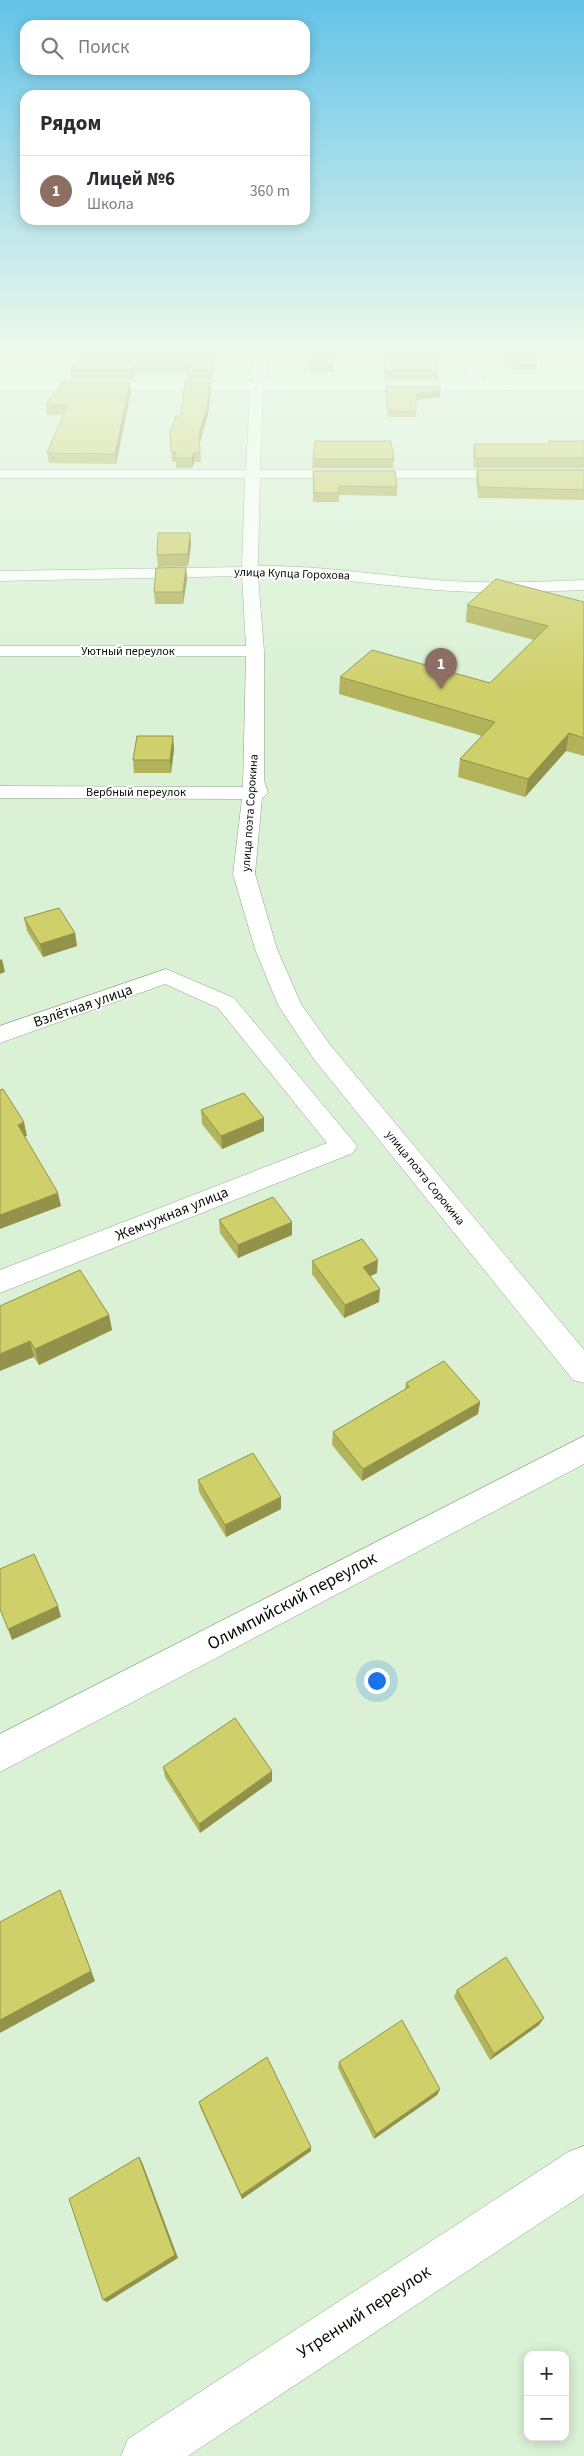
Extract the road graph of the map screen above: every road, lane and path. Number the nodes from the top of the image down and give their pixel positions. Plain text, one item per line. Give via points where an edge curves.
1 (252, 464) edge
2 (0, 474) edge
3 (252, 474) junction
4 (584, 474) edge
5 (250, 571) junction
6 (0, 576) edge
7 (584, 584) edge
8 (0, 651) edge
9 (255, 651) junction
10 (254, 778) junction
11 (0, 792) edge
12 (0, 1035) edge
13 (344, 1146) joint
14 (0, 1282) edge
15 (584, 1371) edge
16 (584, 1449) edge
17 (0, 1754) edge
18 (584, 2168) edge
19 (145, 2456) edge

1 - 3 street, улица поэта Сорокина
2 - 3 street
3 - 4 street
3 - 5 street, улица поэта Сорокина
5 - 6 street, улица Купца Горохова
5 - 7 street, улица Купца Горохова via 331,573 437,585 520,588
5 - 9 street, улица поэта Сорокина
8 - 9 street, Уютный переулок
9 - 10 street, улица поэта Сорокина
10 - 11 street, Вербный переулок via 258,792
10 - 15 street, улица поэта Сорокина via 244,874 266,949 290,1005 322,1052
12 - 13 street, Взлётная улица via 166,976 226,1003
13 - 14 street, Жемчужная улица
16 - 17 street, Олимпийский переулок
18 - 19 street, Утренний переулок

